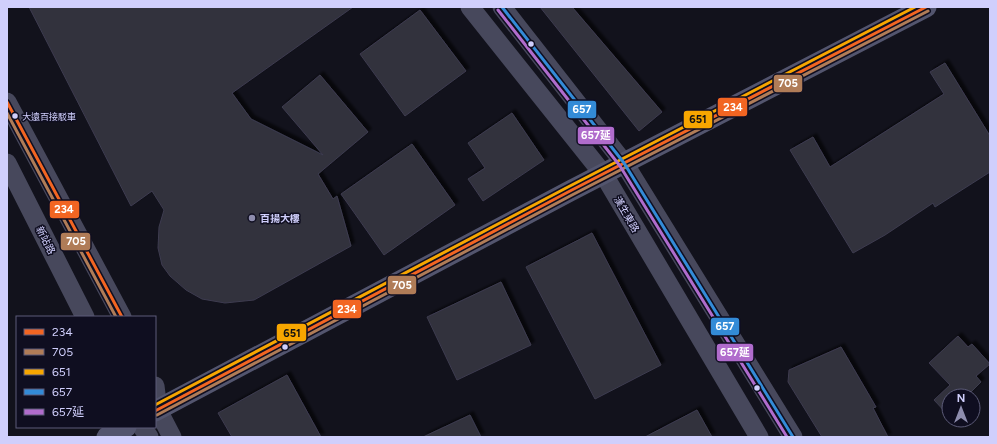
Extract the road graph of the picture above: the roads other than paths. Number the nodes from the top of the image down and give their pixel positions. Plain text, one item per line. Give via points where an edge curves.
1 (470, 7) edge
2 (502, 7) edge
3 (926, 7) edge
4 (7, 102) edge
5 (7, 163) edge
6 (624, 163) junction
7 (604, 175) junction
8 (84, 316) edge
9 (121, 316) edge
10 (156, 410) edge
11 (124, 428) edge
12 (143, 428) edge
13 (107, 437) edge
14 (149, 437) edge
15 (172, 437) edge
16 (759, 437) edge
17 (793, 437) edge

1 - 7 street, 漢生東路
2 - 6 street
3 - 6 main road
4 - 9 street
5 - 8 street, 新站路
6 - 7 main road
6 - 17 street
7 - 10 main road
7 - 16 street, 漢生東路
10 - 15 street
11 - 13 main road
12 - 14 street

